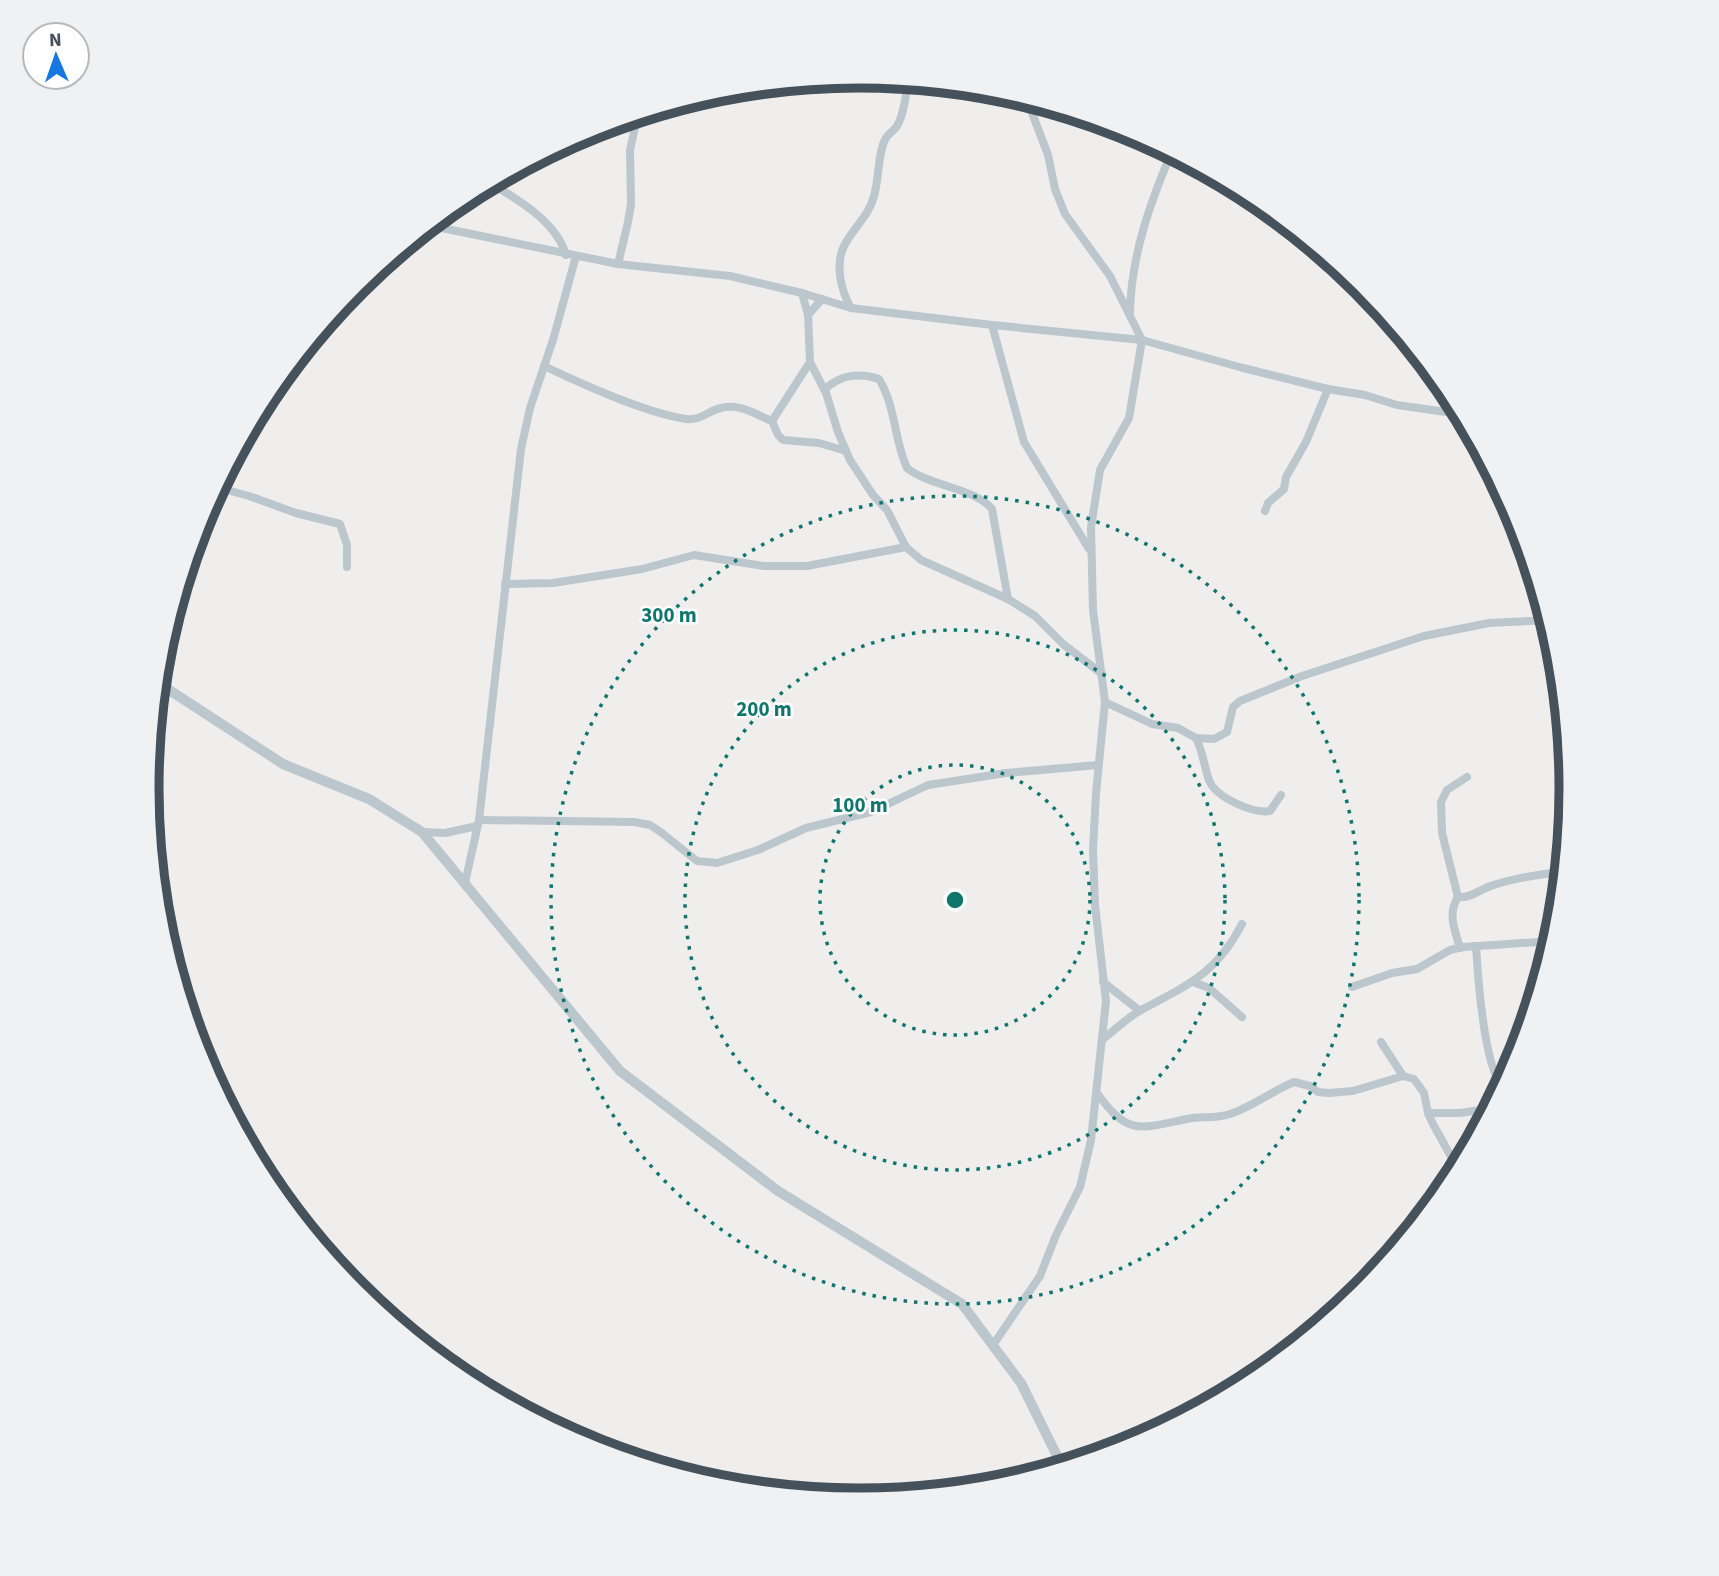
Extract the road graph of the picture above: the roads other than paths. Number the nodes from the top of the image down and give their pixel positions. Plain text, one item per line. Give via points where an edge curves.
1 (907, 89) edge
2 (1030, 109) edge
3 (636, 124) edge
4 (1168, 160) edge
5 (498, 188) edge
6 (439, 228) edge
7 (566, 255) junction
8 (576, 256) junction
9 (618, 264) junction
10 (802, 293) junction
11 (822, 299) junction
12 (851, 308) junction
13 (808, 315) junction
14 (1130, 316) junction
15 (992, 325) junction
16 (1142, 340) junction
17 (810, 362) junction
18 (544, 366) junction
19 (825, 389) junction
20 (1328, 389) junction
21 (1449, 410) edge
22 (772, 421) junction
23 (846, 452) junction
24 (226, 490) edge
25 (1265, 511) dead end
26 (906, 547) junction
27 (1091, 551) junction
28 (347, 567) dead end
29 (505, 584) junction
30 (1008, 599) junction
31 (1539, 621) edge
32 (1102, 674) junction
33 (166, 688) edge
34 (1105, 702) junction
35 (1196, 738) junction
36 (1098, 765) junction
37 (1467, 777) dead end
38 (1281, 795) dead end
39 (478, 823) junction
40 (422, 832) junction
41 (1555, 872) edge
42 (465, 883) junction
43 (1458, 897) junction
44 (1242, 924) dead end
45 (1543, 942) edge
46 (1476, 946) junction
47 (1460, 948) junction
48 (1103, 982) junction
49 (1193, 982) junction
50 (1352, 987) dead end
51 (1140, 1011) junction
52 (1242, 1017) dead end
53 (1102, 1039) junction
54 (1381, 1042) dead end
55 (1403, 1076) junction
56 (1497, 1078) edge
57 (1097, 1093) junction
58 (1481, 1110) edge
59 (1428, 1113) junction
60 (1453, 1159) edge
61 (993, 1345) junction
62 (1059, 1459) edge

1 - 12 street via 900,120 886,137 873,200 841,254 844,295
2 - 14 street via 1065,214 1110,276
3 - 9 street via 630,150 631,204
4 - 14 street via 1134,265
5 - 7 street via 554,230
6 - 7 street
7 - 8 street
8 - 9 street
8 - 18 street
9 - 10 street via 730,276
10 - 11 street
10 - 13 street
11 - 12 street
11 - 13 street
12 - 15 street
13 - 17 street
14 - 16 street
15 - 16 street
15 - 27 street via 1024,442
16 - 20 street
16 - 27 street via 1129,418 1100,470
17 - 19 street
17 - 22 street
18 - 22 street via 624,400 685,419 737,407
18 - 29 street via 521,449
19 - 23 street
19 - 30 street via 845,376 879,379 895,417 907,468 976,497 992,509
20 - 21 street via 1414,409
20 - 25 street via 1284,489
22 - 23 street via 783,440 820,443
23 - 26 street via 887,510
24 - 28 street via 340,524 348,545
26 - 29 street via 807,566 739,564 694,555 642,569 553,583
26 - 30 street via 921,560
27 - 32 street
29 - 39 street
30 - 32 street via 1035,616
31 - 35 street via 1462,627 1302,676 1240,701 1222,736
32 - 34 street
33 - 40 street via 283,764 369,799
34 - 35 street
34 - 36 street
35 - 38 street via 1210,783 1220,794 1262,812 1270,811
36 - 39 street via 928,785 871,812 806,828 717,863 697,861 663,832 642,823
36 - 48 street via 1093,850
37 - 43 street via 1447,790 1441,803 1442,833
39 - 40 street via 445,833
39 - 42 street
40 - 42 street
41 - 43 street
42 - 61 street via 620,1071 778,1191 962,1304
43 - 47 street via 1451,916
44 - 49 street via 1230,946
45 - 46 street
46 - 47 street
46 - 56 street via 1492,1068
47 - 50 street via 1417,969
48 - 51 street
48 - 53 street
49 - 51 street
49 - 52 street via 1209,988
51 - 53 street
53 - 57 street
54 - 55 street
55 - 57 street via 1329,1093 1294,1082 1233,1113 1149,1128 1124,1123
55 - 59 street via 1420,1085
57 - 61 street via 1080,1187 1040,1276
58 - 59 street
59 - 60 street
61 - 62 street via 1021,1383

